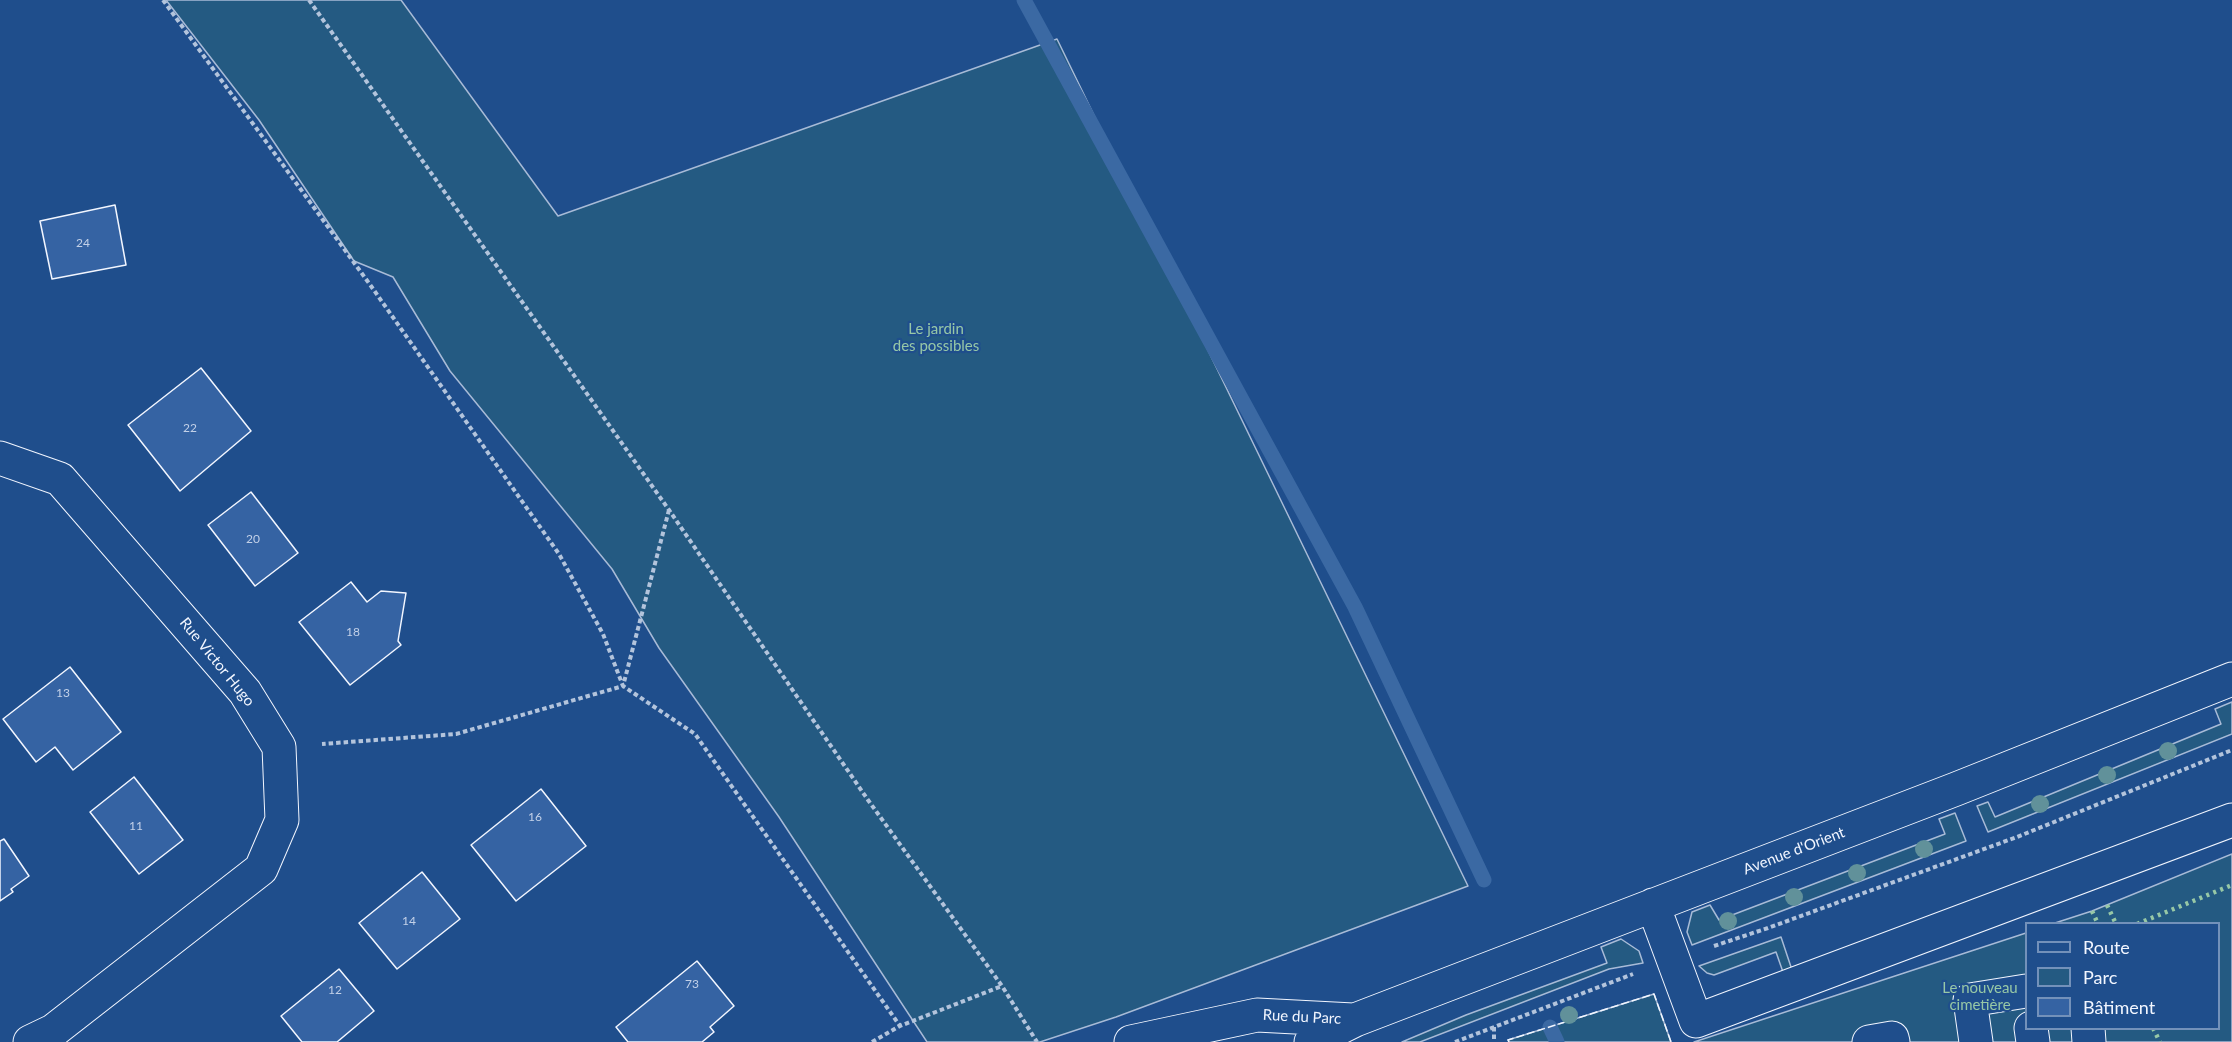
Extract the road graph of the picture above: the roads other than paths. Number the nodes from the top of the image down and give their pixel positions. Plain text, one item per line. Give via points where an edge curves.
1 (0, 458) edge
2 (2232, 679) edge
3 (2232, 820) edge
4 (1653, 905) junction
5 (2025, 994) edge
6 (1355, 1020) junction
7 (1712, 1029) edge
8 (30, 1042) edge
9 (1131, 1042) edge
10 (1311, 1042) edge
11 (1869, 1042) edge
12 (1893, 1042) edge
13 (1976, 1042) edge

1 - 8 street, Rue Victor Hugo via 60,479 245,692 279,747 282,820 261,869 53,1031
2 - 4 street, Avenue d'Orient
3 - 7 street
4 - 6 street, Avenue d'Orient
4 - 7 street via 1696,1021
5 - 13 street via 1970,1000
6 - 9 street, Rue du Parc via 1257,1015
6 - 10 street, Rue du Parc
11 - 12 street via 1892,1038

